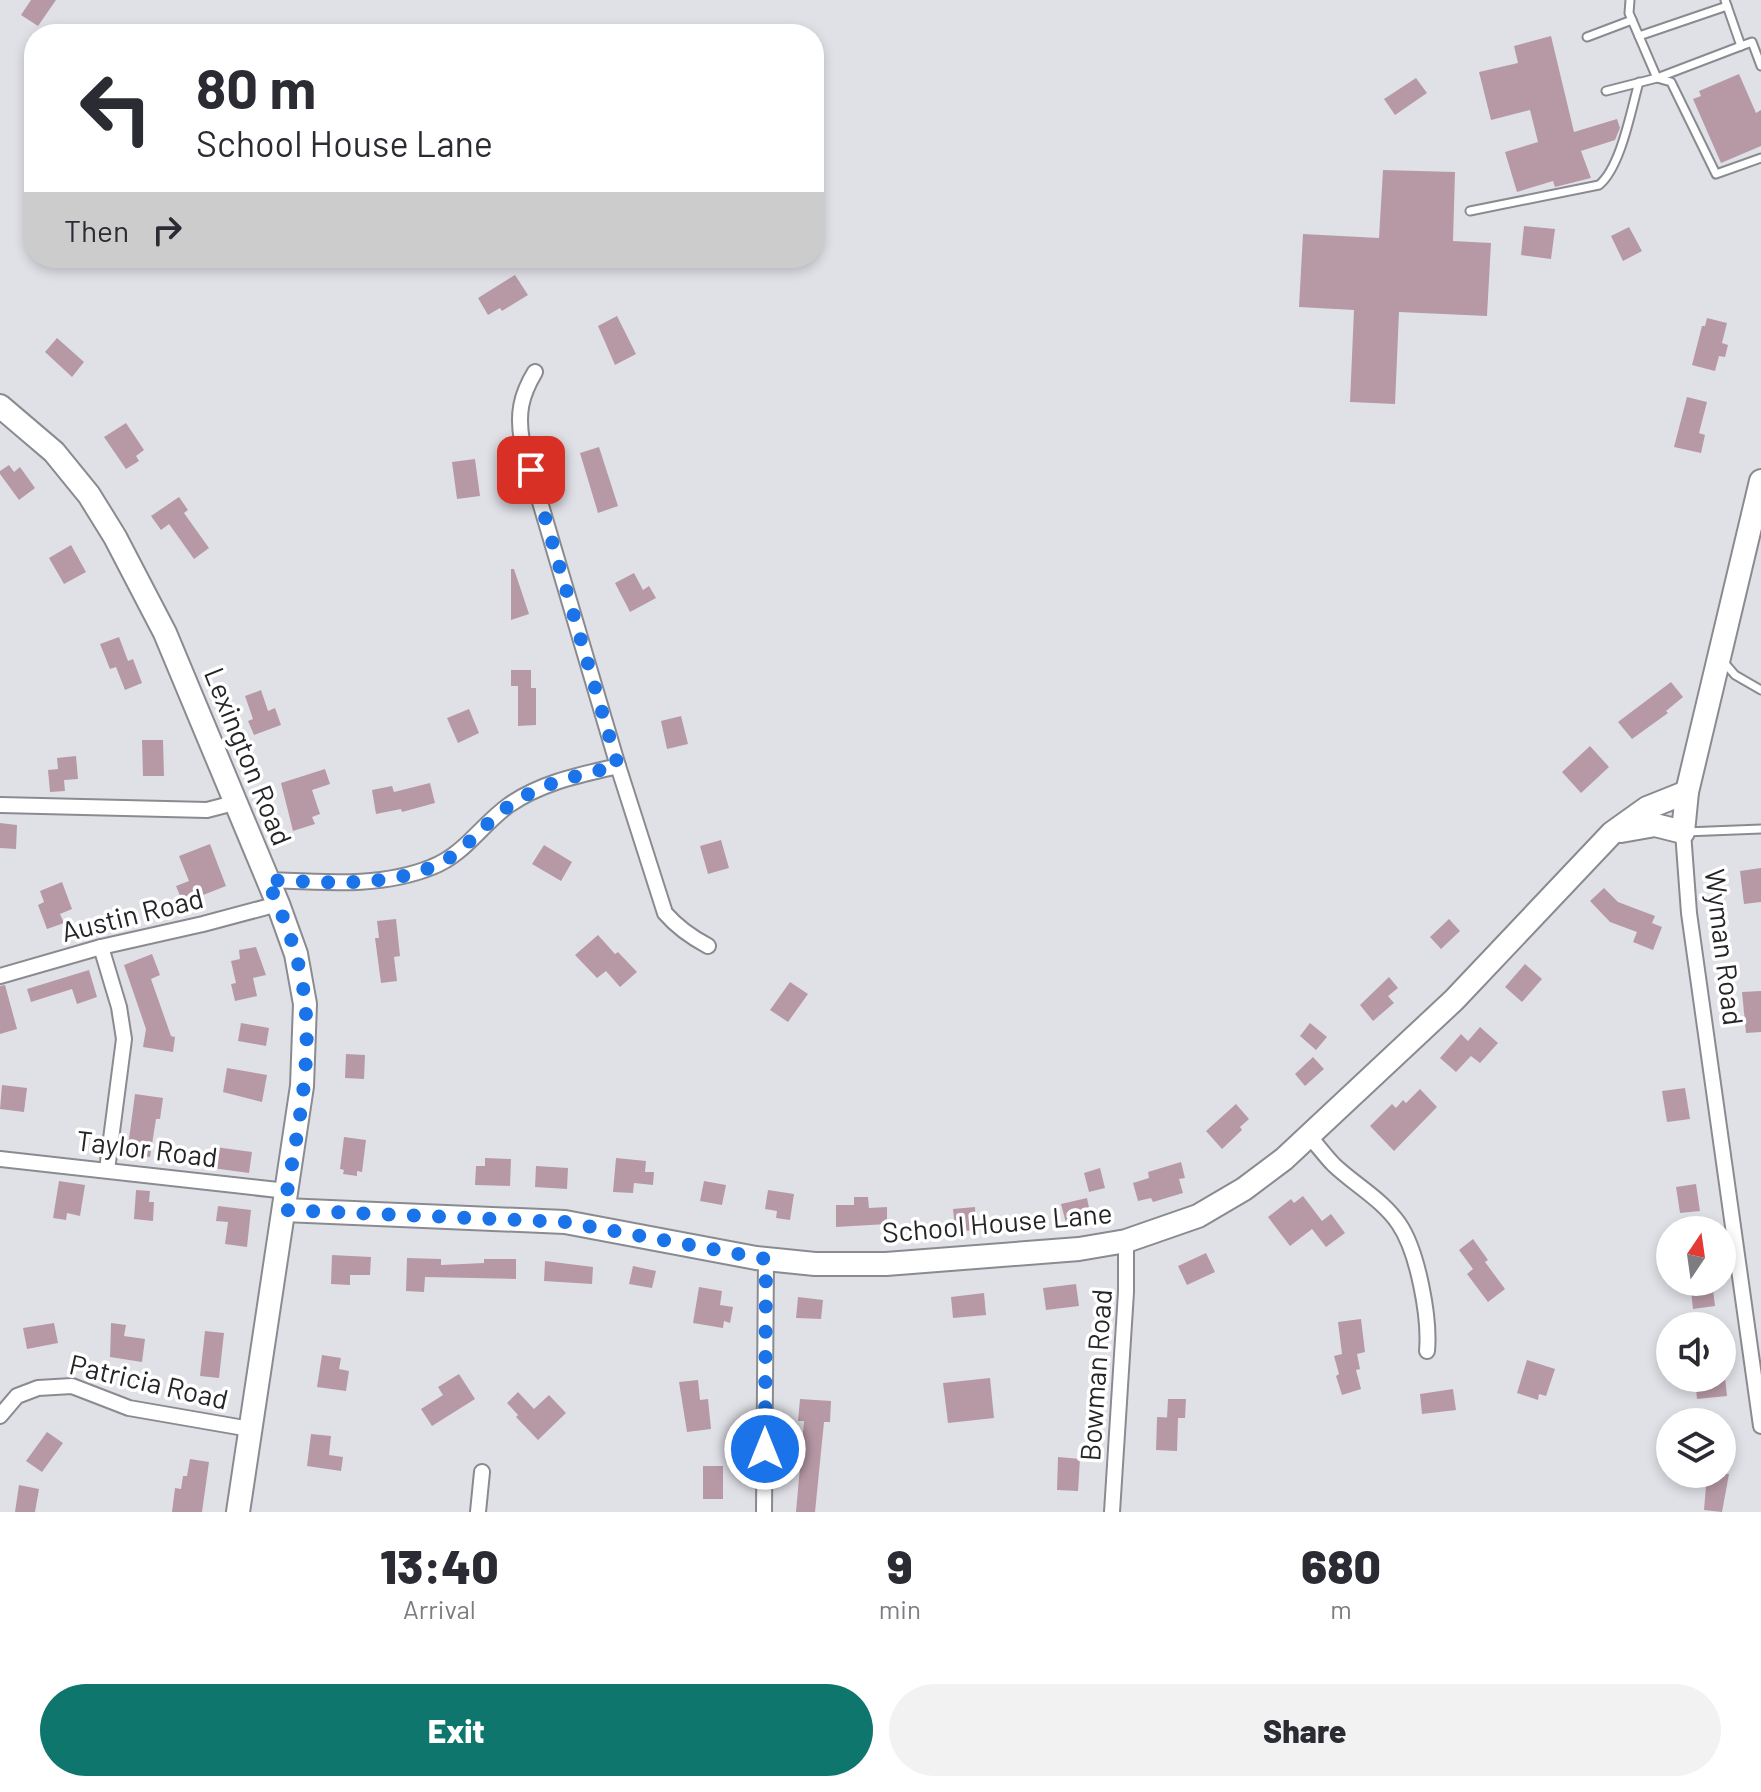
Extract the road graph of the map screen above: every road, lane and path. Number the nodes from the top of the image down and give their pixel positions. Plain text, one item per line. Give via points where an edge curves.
1 (1630, 0) edge
2 (1726, 3) edge
3 (1632, 20) junction
4 (1639, 36) junction
5 (1587, 37) dead end
6 (1741, 46) junction
7 (1761, 66) edge
8 (1657, 78) junction
9 (1639, 82) junction
10 (1606, 91) dead end
11 (1761, 158) edge
12 (1470, 211) dead end
13 (535, 372) dead end
14 (0, 406) edge
15 (1761, 481) edge
16 (1719, 657) junction
17 (1761, 690) edge
18 (618, 766) junction
19 (1687, 792) junction
20 (234, 803) junction
21 (0, 805) edge
22 (1761, 829) edge
23 (1683, 832) junction
24 (1612, 833) junction
25 (267, 880) junction
26 (278, 904) junction
27 (708, 946) dead end
28 (101, 947) junction
29 (0, 976) edge
30 (1310, 1137) junction
31 (0, 1159) edge
32 (107, 1170) junction
33 (285, 1200) junction
34 (1126, 1241) junction
35 (766, 1259) junction
36 (1427, 1351) dead end
37 (0, 1416) edge
38 (1761, 1426) edge
39 (250, 1429) junction
40 (482, 1472) dead end
41 (238, 1512) edge
42 (478, 1512) edge
43 (764, 1512) edge
44 (1112, 1512) edge

1 - 3 lane
2 - 4 lane
2 - 6 lane
3 - 4 lane
3 - 5 lane
4 - 8 lane
6 - 7 lane via 1752,42
6 - 8 lane
8 - 9 lane
8 - 11 lane via 1671,82 1716,174
9 - 10 lane
9 - 12 lane via 1624,135 1607,178 1599,185
13 - 18 street via 520,404 522,441
14 - 20 street, Lexington Road via 54,452 115,537 165,633
15 - 16 street, Wyman Road
16 - 17 lane via 1735,675
16 - 19 street, Wyman Road
18 - 25 street via 563,779 524,796 435,867 364,881
18 - 27 street via 665,913
19 - 23 street, Wyman Road
19 - 24 street, School House Lane via 1647,808
20 - 21 street via 207,810
20 - 25 street, Lexington Road
22 - 23 lane
23 - 24 street via 1655,825
23 - 38 street, Wyman Road via 1689,913
24 - 30 street, School House Lane via 1454,1000
25 - 26 street, Lexington Road
26 - 28 street, Austin Road
26 - 33 street, Lexington Road via 296,954 305,1004 302,1086
28 - 29 street, Austin Road
28 - 32 street via 124,1039
30 - 34 street, School House Lane via 1218,1205
30 - 36 street via 1400,1225 1423,1297
31 - 32 street, Taylor Road
32 - 33 street, Taylor Road
33 - 35 street, School House Lane via 565,1222
33 - 39 street, Lexington Road
34 - 35 street, School House Lane via 886,1264
34 - 44 street, Bowman Road
35 - 43 street
37 - 39 street, Patricia Road via 17,1396 58,1385 129,1408
39 - 41 street, Lexington Road
40 - 42 street

